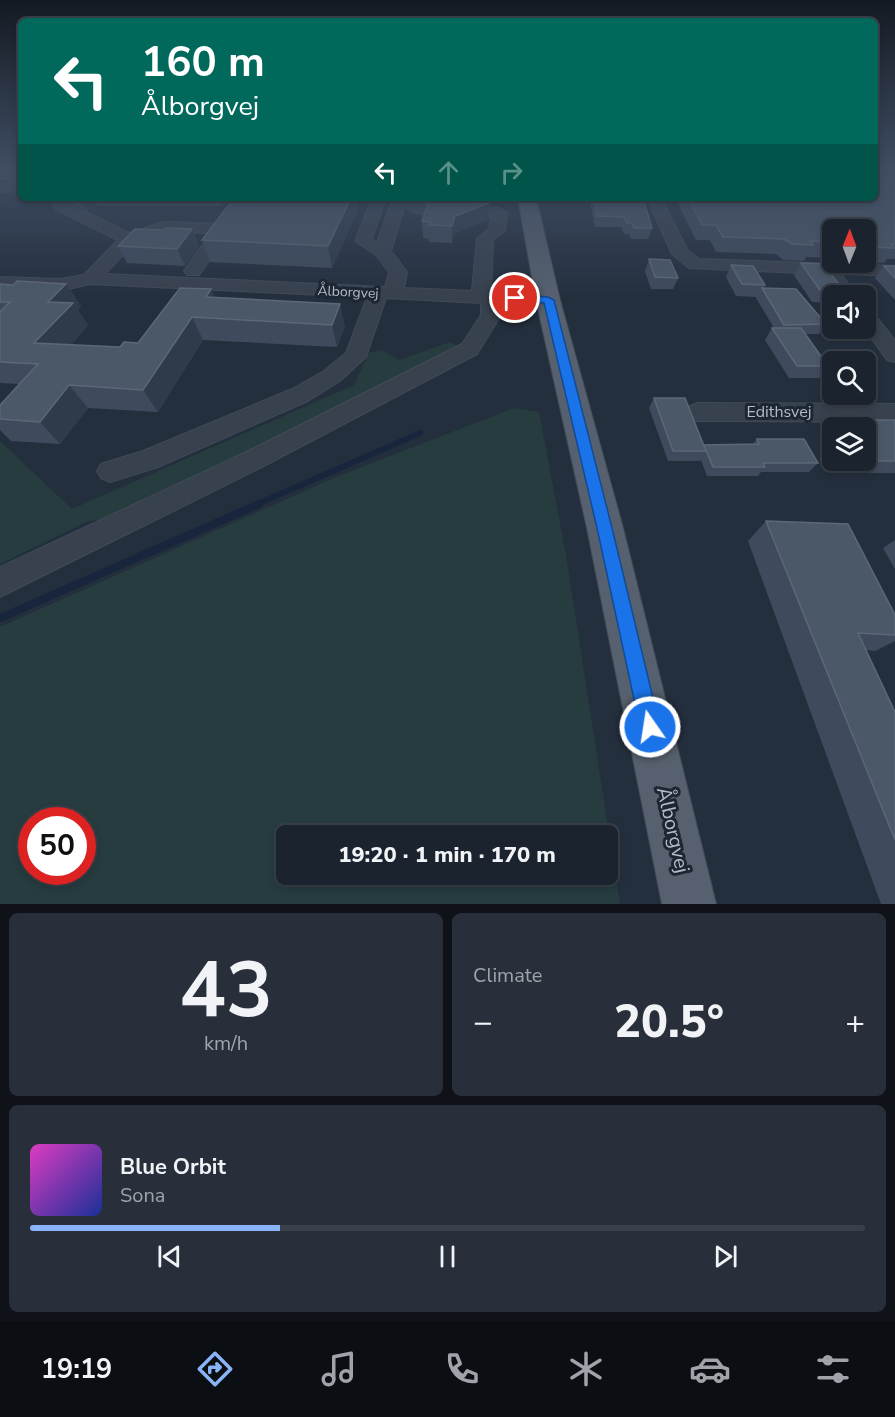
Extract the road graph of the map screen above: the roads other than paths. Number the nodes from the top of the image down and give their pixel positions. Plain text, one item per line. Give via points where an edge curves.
1 (72, 211) edge
2 (375, 211) edge
3 (396, 211) edge
4 (469, 211) edge
5 (529, 211) edge
6 (660, 211) edge
7 (223, 216) edge
8 (206, 229) junction
9 (128, 239) junction
10 (382, 251) junction
11 (822, 269) edge
12 (876, 270) edge
13 (193, 271) junction
14 (895, 271) edge
15 (96, 273) junction
16 (0, 283) edge
17 (389, 289) junction
18 (485, 298) junction
19 (548, 300) junction
20 (876, 330) edge
21 (895, 355) edge
22 (698, 412) dead end
23 (895, 413) edge
24 (110, 471) dead end
25 (0, 582) edge
26 (689, 904) edge

1 - 9 street
2 - 10 street via 363,241
3 - 10 street
4 - 18 street via 499,213 497,231 485,238
5 - 19 main road, Ålborgvej
6 - 11 street via 681,254 689,262
7 - 8 street
8 - 9 street via 164,227
8 - 13 street via 223,229
9 - 15 street
10 - 17 street via 398,272
12 - 14 street
13 - 15 street
13 - 17 street
15 - 16 street via 60,285
15 - 17 street, Ålborgvej via 148,282
17 - 18 street, Ålborgvej
17 - 24 street via 354,357 332,376 300,395 149,460
18 - 19 street, Ålborgvej
18 - 25 street via 491,315 470,349 247,463
19 - 26 main road, Ålborgvej via 608,540
20 - 21 street
22 - 23 street, Edithsvej

